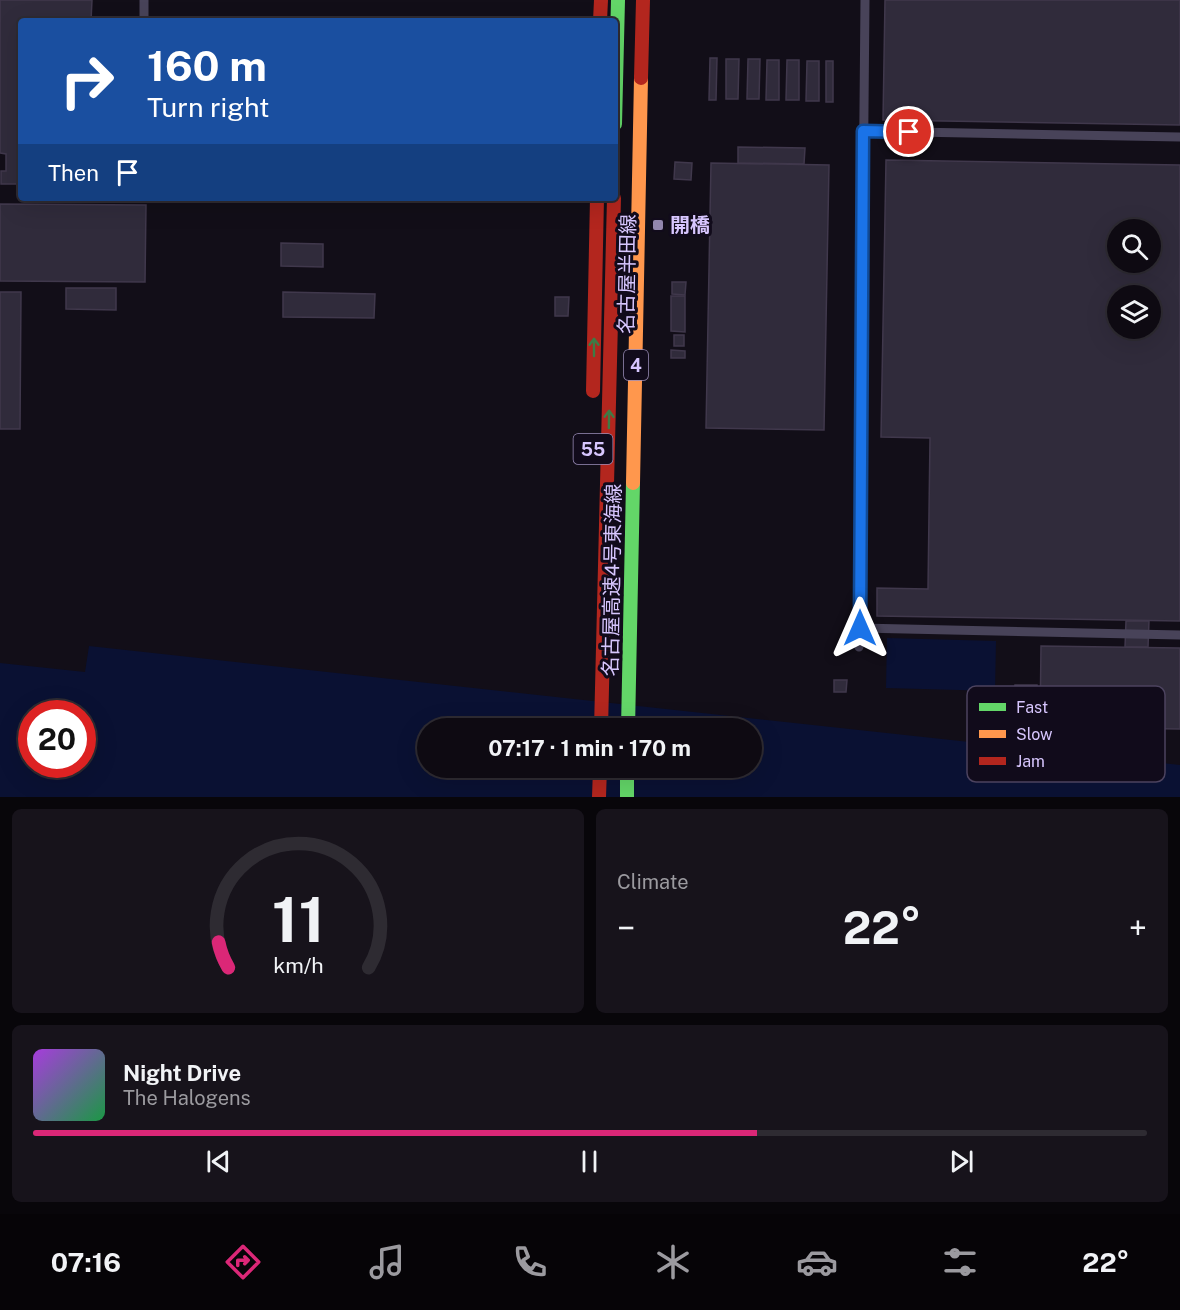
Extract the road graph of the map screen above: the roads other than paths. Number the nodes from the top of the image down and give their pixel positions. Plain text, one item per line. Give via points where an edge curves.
1 (144, 0) edge
2 (601, 0) edge
3 (618, 0) edge
4 (643, 0) edge
5 (652, 0) edge
6 (865, 0) edge
7 (144, 18) edge
8 (600, 18) edge
9 (618, 18) edge
10 (863, 131) junction
11 (1180, 138) edge
12 (597, 201) edge
13 (614, 201) edge
14 (593, 404) dead end
15 (593, 475) dead end
16 (860, 628) junction
17 (1180, 635) edge
18 (860, 647) dead end
19 (591, 718) edge
20 (601, 718) edge
21 (628, 718) edge
22 (637, 718) edge
23 (590, 778) edge
24 (600, 778) edge
25 (627, 778) edge
26 (637, 778) edge
27 (589, 797) edge
28 (599, 797) edge
29 (627, 797) edge
30 (636, 797) edge

1 - 7 lane
2 - 8 main road
3 - 9 main road
4 - 21 main road, 名古屋高速4号東海線 / 4
5 - 22 main road, 名古屋半田線
6 - 10 lane
10 - 11 lane
10 - 16 lane
14 -> 12 main road, 名古屋半田線
20 -> 13 main road, 名古屋高速4号東海線 / 4
15 - 19 main road, 55
16 - 17 lane
16 - 18 lane
23 - 27 main road
24 - 28 main road
25 - 29 main road
26 - 30 main road

